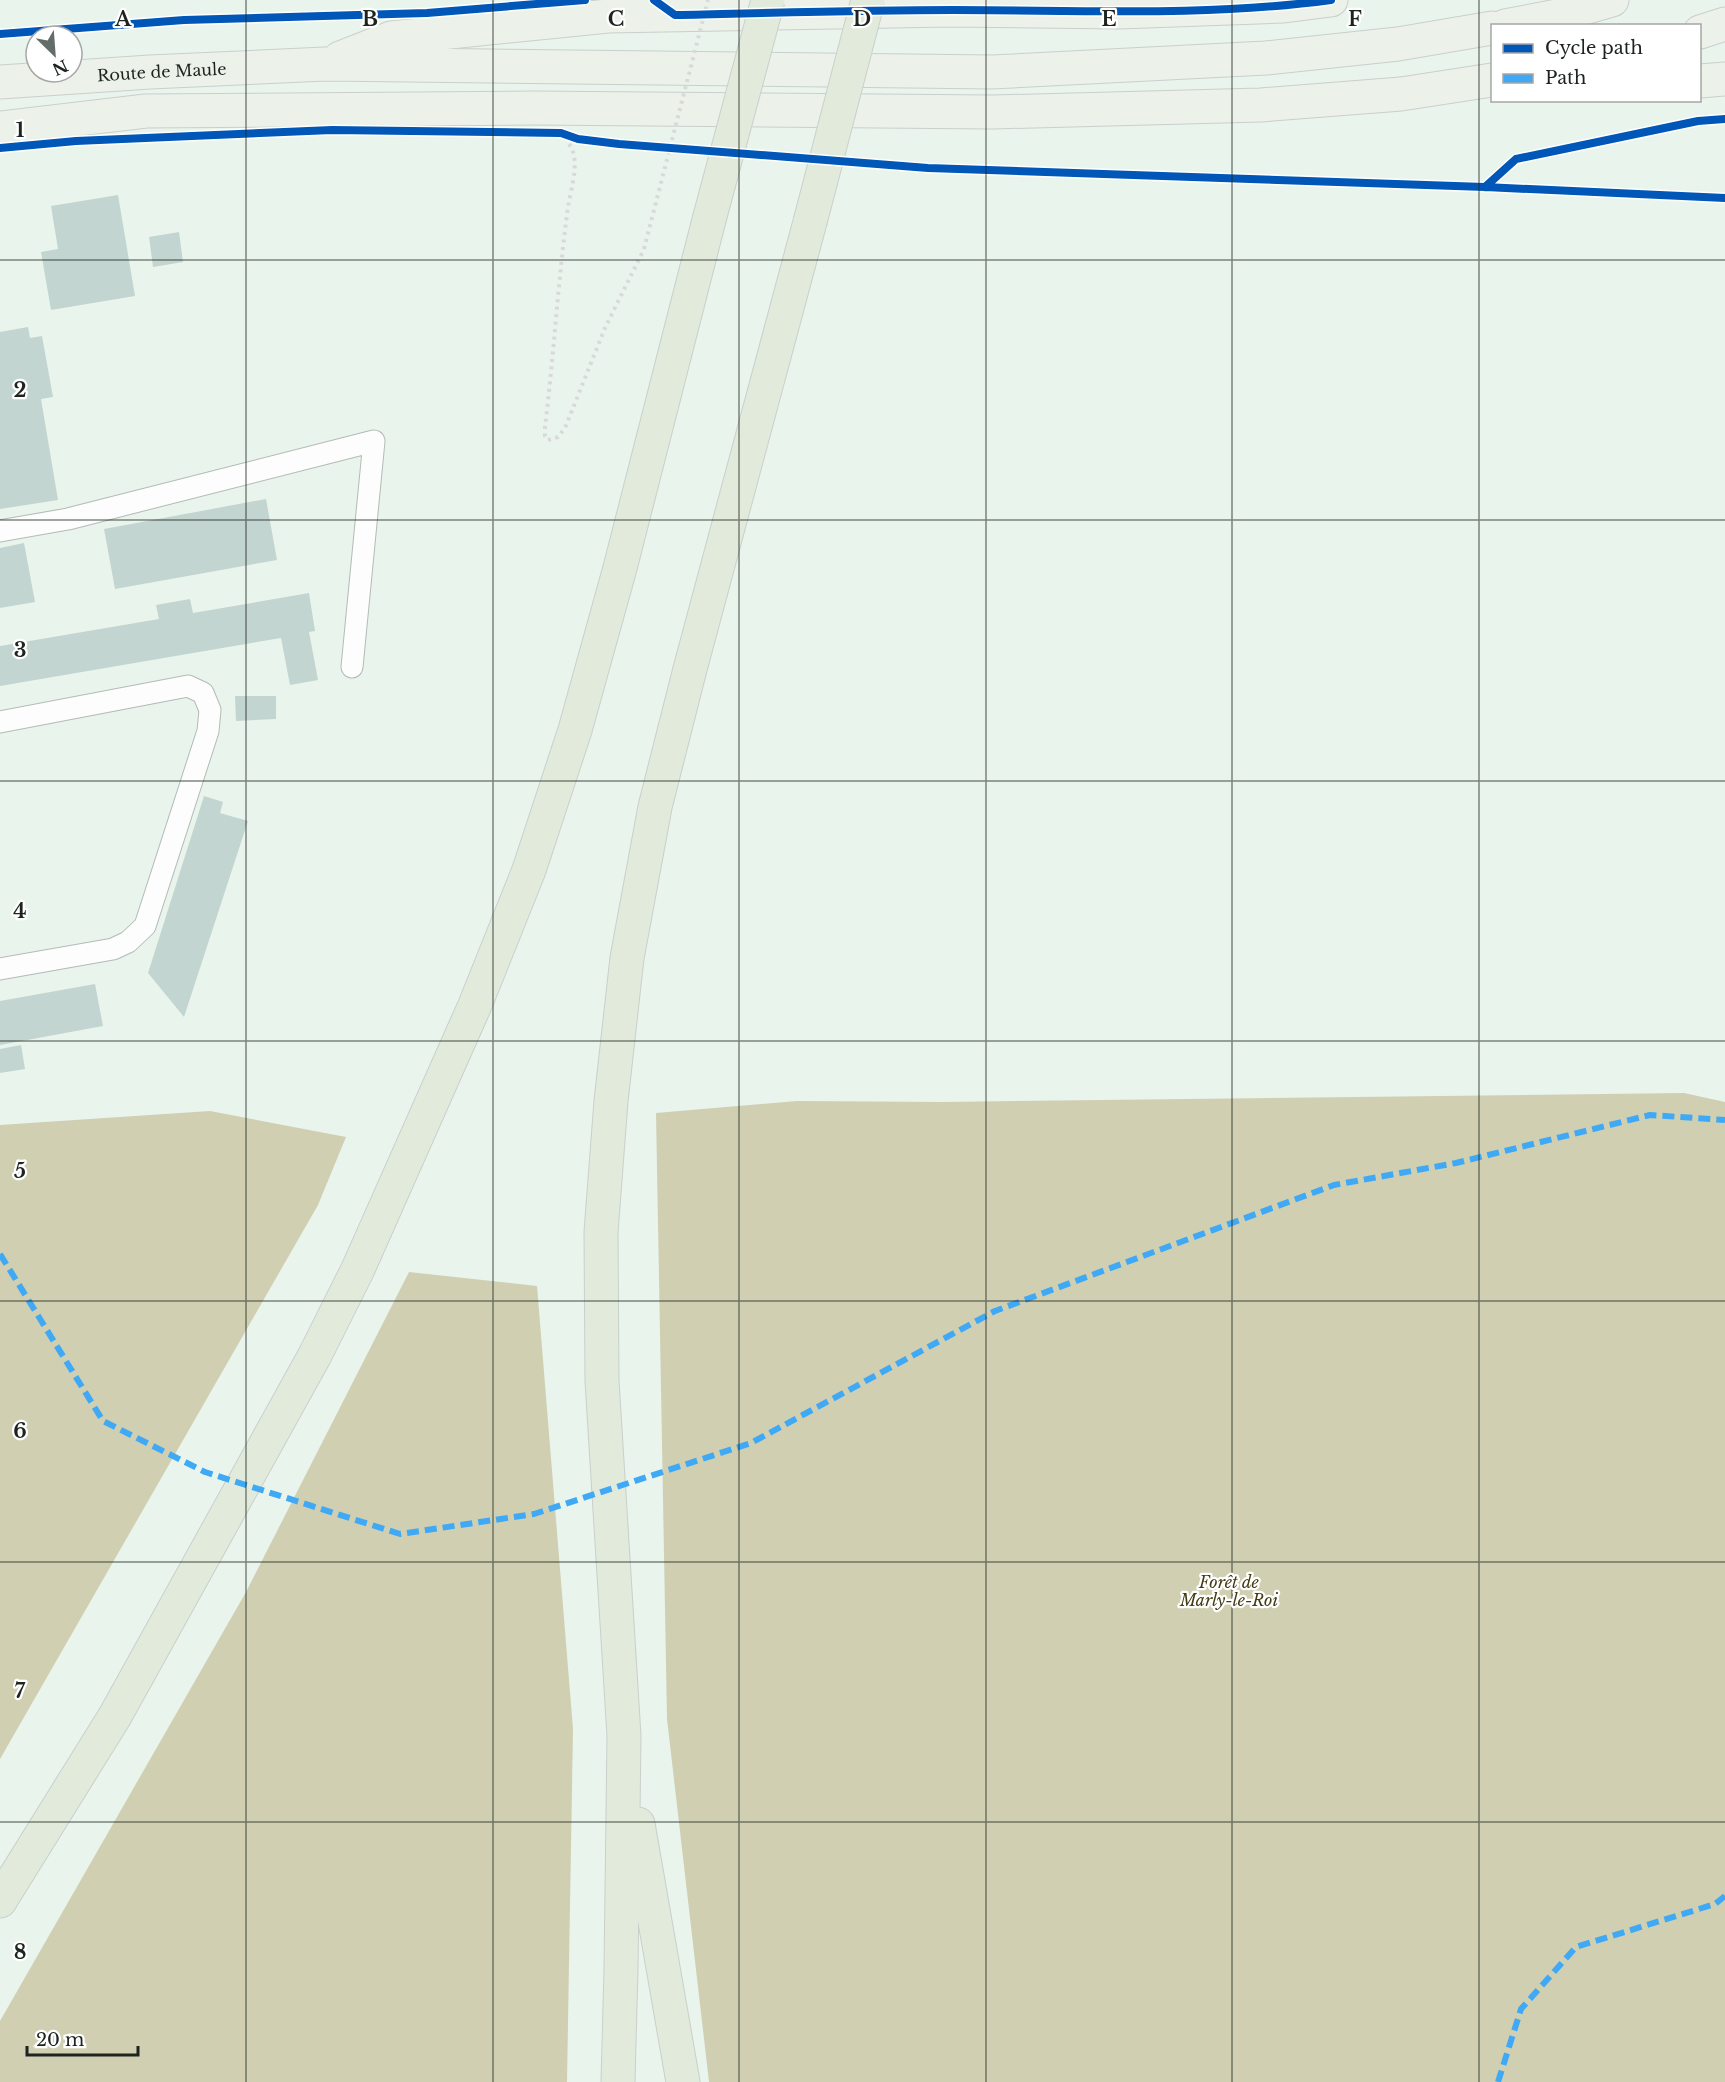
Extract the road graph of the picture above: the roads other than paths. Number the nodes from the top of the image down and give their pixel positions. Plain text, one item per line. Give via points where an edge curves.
1 (768, 0) edge
2 (868, 0) edge
3 (1331, 0) edge
4 (1612, 0) edge
5 (1515, 24) edge
6 (1725, 24) edge
7 (1491, 28) edge
8 (1701, 32) edge
9 (324, 64) junction
10 (1491, 80) edge
11 (1725, 80) edge
12 (1701, 81) edge
13 (0, 82) edge
14 (1455, 86) junction
15 (1491, 89) edge
16 (0, 128) edge
17 (0, 531) edge
18 (352, 667) dead end
19 (0, 722) edge
20 (0, 969) edge
21 (624, 1736) junction
22 (0, 1900) edge
23 (618, 2082) edge
24 (683, 2082) edge

1 - 22 highway, bridge via 575,730 529,870 475,1005 315,1355 115,1716
2 - 21 highway, bridge via 655,807 627,958 601,1232 602,1381
3 - 9 main road via 1284,6 1119,12 951,10 608,16 391,38
4 - 5 main road
6 - 8 main road
7 - 9 main road, Route de Maule via 1398,44 1266,58 992,72
9 - 13 main road, Route de Maule
10 - 14 main road
11 - 12 main road
14 - 15 main road
14 - 16 main road via 1261,105 993,112 534,108 146,111
17 - 18 lane via 68,519 374,441
19 - 20 lane via 188,686 203,693 210,711 208,731 144,926 128,942 113,949
21 - 23 highway
21 - 24 highway

